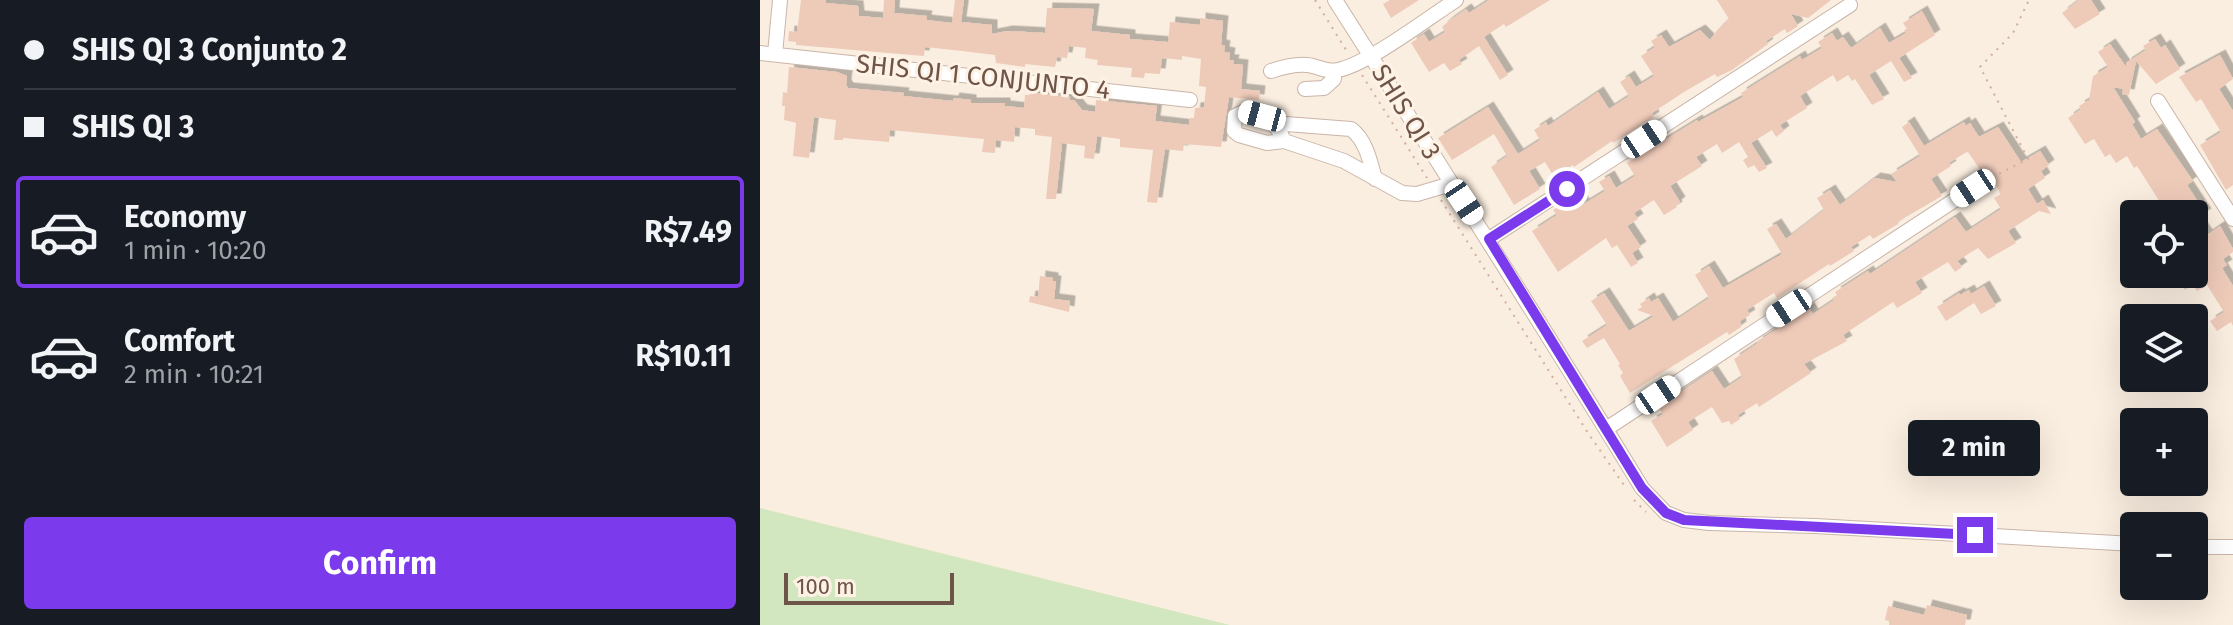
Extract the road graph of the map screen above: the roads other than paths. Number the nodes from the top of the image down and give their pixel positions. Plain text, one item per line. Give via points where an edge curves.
1 (780, 0) edge
2 (1335, 0) edge
3 (1456, 0) edge
4 (1850, 5) dead end
5 (767, 53) edge
6 (1370, 55) junction
7 (1271, 71) dead end
8 (1334, 71) junction
9 (1305, 89) dead end
10 (1190, 100) dead end
11 (2158, 101) dead end
12 (1273, 123) junction
13 (1284, 141) junction
14 (1375, 179) junction
15 (1451, 184) junction
16 (1973, 188) road end
17 (2233, 219) edge
18 (1489, 239) junction
19 (1606, 429) junction
20 (2120, 543) edge
21 (2208, 547) edge
22 (2233, 547) edge

1 - 5 street
2 - 6 street, SHIS QI 3
3 - 6 street
4 - 18 street
5 - 10 street, SHIS QI 1 CONJUNTO 4
6 - 8 street
6 - 15 street, SHIS QI 3
7 - 8 street via 1308,65
8 - 9 street via 1334,79 1324,88
11 - 17 street
12 - 13 street
12 - 13 street via 1245,111 1235,116 1233,125 1239,135 1267,143
12 - 14 street via 1351,129 1368,154
13 - 14 street via 1344,161
14 - 15 street via 1410,195
15 - 18 street, SHIS QI 3
16 - 19 street
18 - 19 street, SHIS QI 3
19 - 20 street, SHIS QI 3 via 1652,500 1684,520
21 - 22 street

